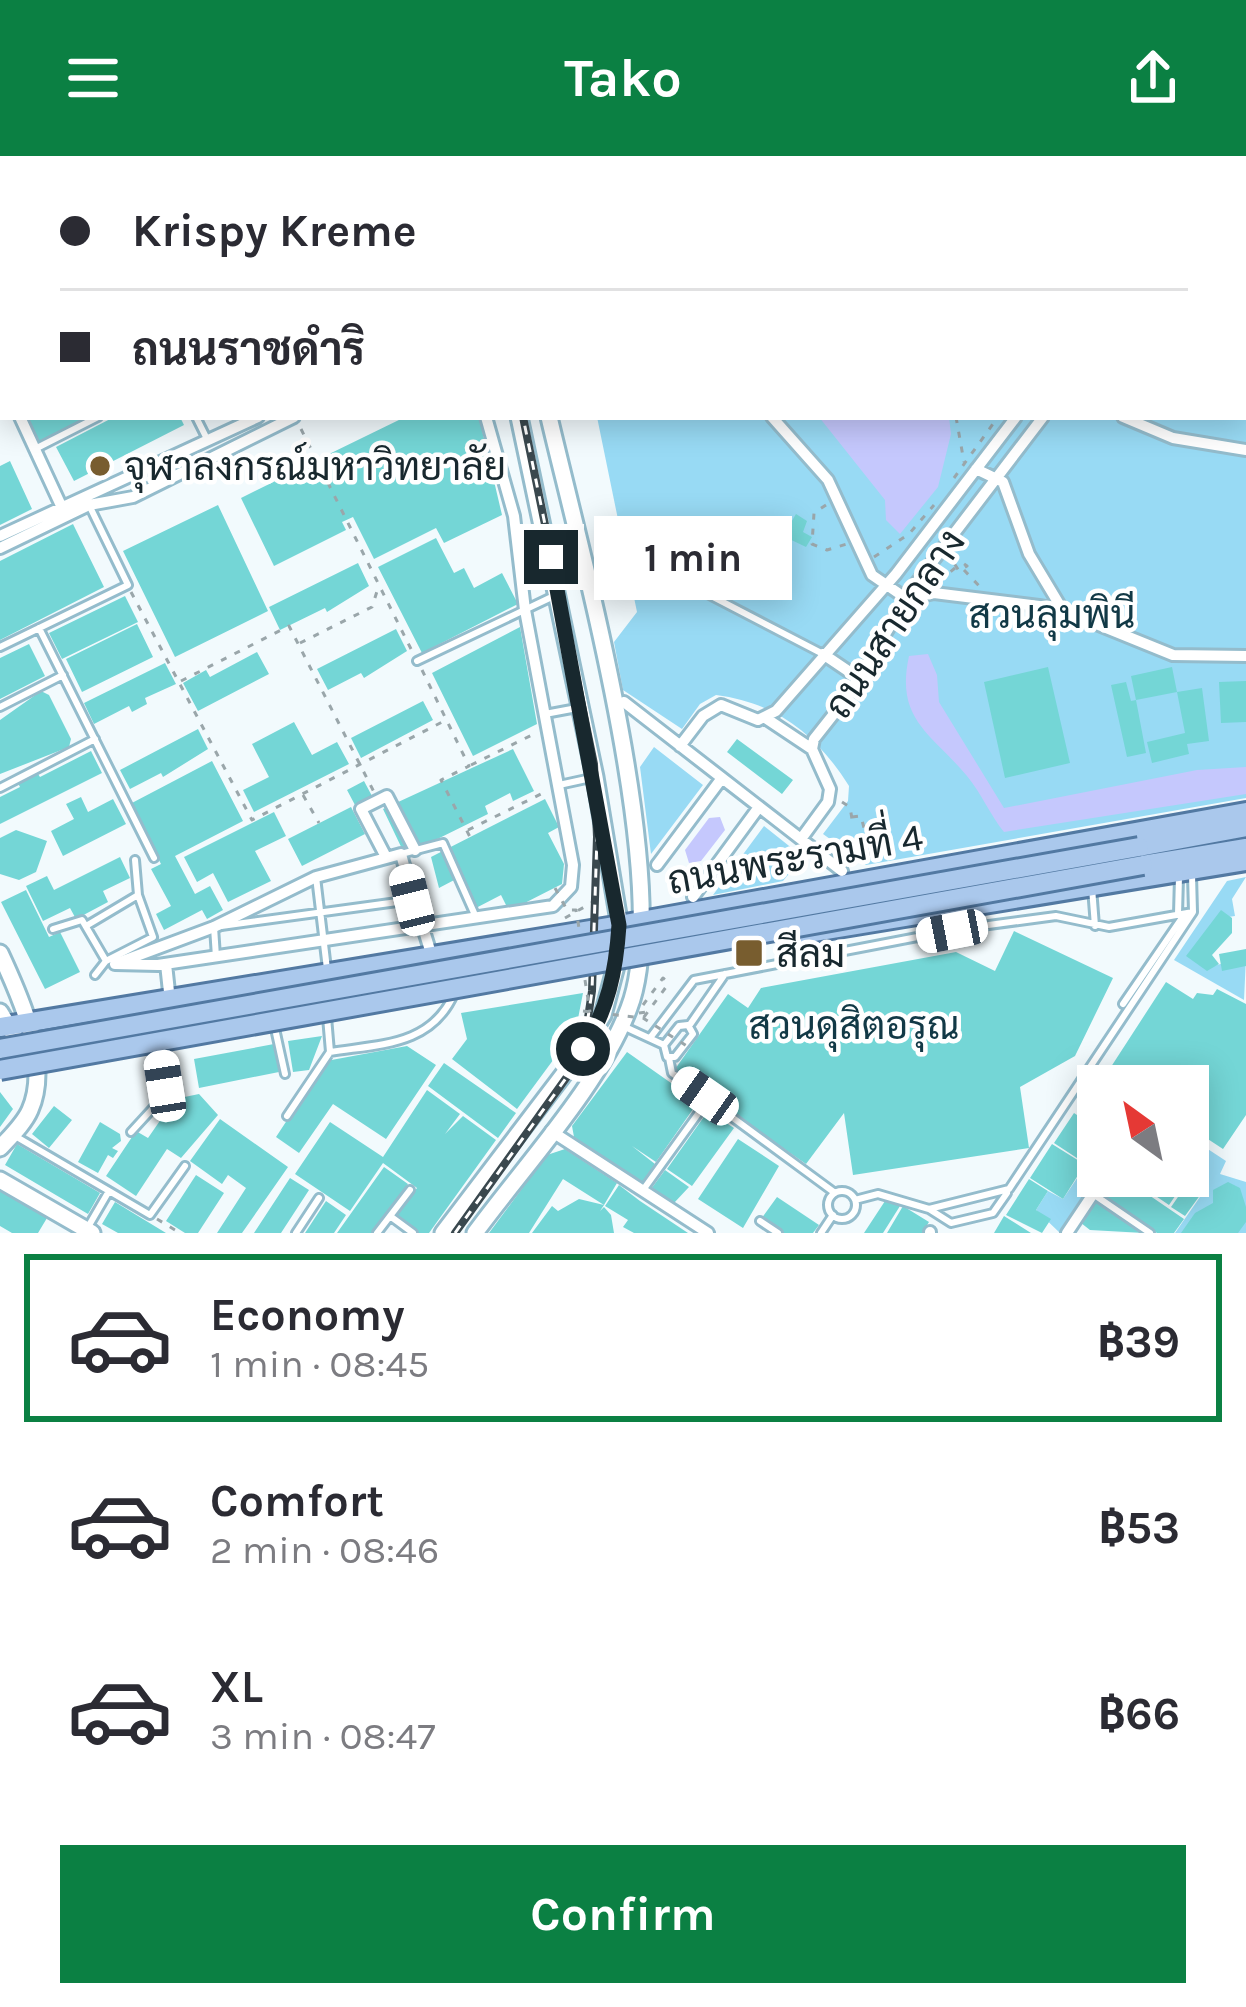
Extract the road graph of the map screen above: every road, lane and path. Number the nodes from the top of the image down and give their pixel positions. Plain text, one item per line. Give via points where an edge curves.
1 (21, 420) edge
2 (92, 420) edge
3 (198, 420) edge
4 (252, 420) edge
5 (289, 420) edge
6 (296, 420) edge
7 (487, 420) edge
8 (520, 420) edge
9 (550, 420) edge
10 (775, 420) edge
11 (956, 420) edge
12 (996, 420) edge
13 (1014, 420) edge
14 (1041, 420) edge
15 (1130, 420) edge
16 (208, 441) junction
17 (35, 449) junction
18 (1246, 450) edge
19 (177, 452) junction
20 (963, 461) junction
21 (976, 469) junction
22 (186, 471) junction
23 (996, 478) junction
24 (117, 481) junction
25 (952, 481) dead end
26 (945, 494) dead end
27 (839, 497) junction
28 (125, 499) junction
29 (89, 505) junction
30 (64, 511) junction
31 (572, 515) junction
32 (543, 521) junction
33 (0, 536) edge
34 (861, 543) junction
35 (0, 548) edge
36 (870, 559) junction
37 (956, 567) junction
38 (963, 568) junction
39 (886, 583) junction
40 (128, 585) junction
41 (379, 585) junction
42 (694, 586) dead end
43 (559, 593) junction
44 (966, 594) dead end
45 (928, 595) junction
46 (907, 599) junction
47 (525, 610) junction
48 (1062, 610) junction
49 (39, 628) junction
50 (298, 644) junction
51 (0, 647) edge
52 (823, 654) junction
53 (1246, 656) edge
54 (417, 661) junction
55 (63, 675) junction
56 (857, 677) junction
57 (179, 682) junction
58 (617, 701) junction
59 (0, 706) edge
60 (580, 706) junction
61 (767, 718) junction
62 (446, 720) junction
63 (547, 720) junction
64 (95, 739) junction
65 (680, 746) junction
66 (812, 749) junction
67 (360, 764) junction
68 (469, 766) junction
69 (595, 777) junction
70 (722, 778) junction
71 (560, 785) junction
72 (0, 788) edge
73 (389, 791) dead end
74 (302, 794) junction
75 (829, 795) junction
76 (759, 807) junction
77 (1246, 812) edge
78 (852, 817) junction
79 (319, 823) dead end
80 (854, 825) dead end
81 (1246, 827) edge
82 (801, 839) junction
83 (1246, 848) edge
84 (408, 852) junction
85 (1141, 856) junction
86 (386, 857) junction
87 (154, 858) dead end
88 (135, 860) dead end
89 (1246, 861) edge
90 (657, 865) dead end
91 (874, 866) dead end
92 (842, 871) dead end
93 (910, 871) junction
94 (1184, 871) junction
95 (316, 877) junction
96 (1092, 887) junction
97 (555, 888) dead end
98 (138, 895) junction
99 (692, 897) dead end
100 (412, 900) junction
101 (593, 902) dead end
102 (1186, 913) junction
103 (320, 914) junction
104 (475, 917) junction
105 (921, 917) junction
106 (645, 919) junction
107 (422, 924) junction
108 (619, 925) junction
109 (86, 926) junction
110 (1095, 926) junction
111 (214, 927) junction
112 (53, 929) dead end
113 (782, 937) junction
114 (322, 940) junction
115 (0, 953) edge
116 (216, 957) junction
117 (432, 957) junction
118 (111, 962) junction
119 (640, 962) junction
120 (786, 963) junction
121 (166, 964) junction
122 (616, 966) junction
123 (328, 974) junction
124 (724, 974) junction
125 (95, 975) dead end
126 (669, 983) dead end
127 (667, 991) dead end
128 (454, 994) junction
129 (677, 998) junction
130 (170, 1001) junction
131 (1124, 1004) dead end
132 (583, 1011) dead end
133 (327, 1016) junction
134 (645, 1016) junction
135 (32, 1022) junction
136 (193, 1022) junction
137 (274, 1024) junction
138 (621, 1025) junction
139 (2, 1026) edge
140 (689, 1026) junction
141 (650, 1038) junction
142 (159, 1043) junction
143 (664, 1046) junction
144 (690, 1048) dead end
145 (0, 1049) edge
146 (330, 1052) junction
147 (669, 1058) junction
148 (32, 1064) junction
149 (0, 1067) edge
150 (285, 1074) dead end
151 (704, 1107) dead end
152 (287, 1116) dead end
153 (550, 1130) junction
154 (131, 1132) dead end
155 (12, 1134) junction
156 (0, 1148) edge
157 (185, 1166) dead end
158 (0, 1180) edge
159 (410, 1190) dead end
160 (643, 1190) junction
161 (1009, 1190) junction
162 (109, 1191) junction
163 (835, 1193) junction
164 (1091, 1197) edge
165 (1097, 1197) edge
166 (319, 1198) dead end
167 (855, 1201) junction
168 (929, 1209) junction
169 (150, 1215) junction
170 (833, 1215) junction
171 (390, 1216) junction
172 (760, 1222) dead end
173 (89, 1231) edge
174 (180, 1233) edge
175 (296, 1233) edge
176 (377, 1233) edge
177 (413, 1233) edge
178 (443, 1233) edge
179 (475, 1233) edge
180 (708, 1233) edge
181 (778, 1233) edge
182 (821, 1233) edge
183 (1067, 1233) edge
184 (1150, 1233) edge

1 - 17 street
2 - 17 lane
3 - 16 lane
4 - 16 street
5 - 22 street
6 - 41 path
7 - 47 street via 514,517
8 - 32 main road
9 - 31 main road
10 - 27 street
11 - 20 path
12 - 20 path
13 - 21 street, ถนนสายกลาง
14 - 23 street, ถนนสายกลาง
15 - 18 street via 1173,438
16 - 19 street
17 - 30 street
19 - 22 street
19 - 24 street
20 - 25 path
21 - 23 street
21 - 39 street, ถนนสายกลาง
22 - 28 street
23 - 46 street, ถนนสายกลาง
23 - 48 street
24 - 28 street
24 - 30 street
26 - 36 path via 909,534
27 - 34 street
27 - 34 path via 814,513 812,544 827,550
28 - 29 street
29 - 30 street
29 - 40 lane
30 - 33 street
30 - 35 street
31 - 32 main road
31 - 58 main road
32 - 43 main road
34 - 36 street
36 - 39 street
36 - 39 path
37 - 38 path
37 - 38 path via 961,558
37 - 45 path
38 - 44 path via 988,596
39 - 46 street
39 - 52 street, ถนนสายกลาง
40 - 49 lane
40 - 57 path
41 - 50 path via 372,607
41 - 54 path
42 - 52 lane
43 - 47 lane
43 - 60 main road
45 - 46 street
45 - 48 street
46 - 56 street, ถนนสายกลาง
47 - 54 lane
47 - 63 street
48 - 53 street via 1173,655
49 - 51 lane
49 - 55 lane
50 - 57 path via 289,626
50 - 67 path
52 - 56 street
52 - 61 street, ถนนสายกลาง
54 - 62 path
55 - 59 lane
55 - 64 lane
56 - 66 street, ถนนสายกลาง
57 - 74 path via 252,820
58 - 60 main road
58 - 65 street
58 - 106 main road
60 - 63 lane
60 - 69 main road
61 - 65 street, ถนนสายกลาง via 721,705
61 - 66 street
62 - 67 path
62 - 68 path
63 - 68 path
63 - 71 street
64 - 72 lane
64 - 87 lane
65 - 70 street
66 - 75 street, ถนนสายกลาง
67 - 73 path via 377,797
67 - 74 path
68 - 71 path via 441,780 468,834
69 - 71 lane
69 - 108 main road
70 - 76 street
70 - 90 street
71 - 104 street via 571,887 553,906
74 - 79 path
75 - 78 path
75 - 82 street
76 - 82 street
76 - 99 street
77 - 93 main road, ถนนพระรามที่ 4
78 - 80 path
78 - 91 path via 861,816
81 - 85 main road, ถนนพระรามที่ 4
82 - 92 street
83 - 85 main road, ถนนพระรามที่ 4
84 - 86 street
84 - 86 street via 387,796 361,809
84 - 100 street
84 - 104 lane via 443,843
85 - 136 main road, ถนนพระรามที่ 4, bridge
86 - 95 street
88 - 98 lane
89 - 94 main road, ถนนพระรามที่ 4
93 - 105 main road via 902,898
93 - 106 main road, ถนนพระรามที่ 4
94 - 96 main road, ถนนพระรามที่ 4
94 - 102 lane
94 - 102 lane
95 - 103 lane
95 - 111 street
96 - 105 main road, ถนนพระรามที่ 4
96 - 110 lane
97 - 101 path, bridge via 577,914
98 - 109 lane
98 - 118 lane via 153,937
100 - 103 lane
100 - 107 street
102 - 110 lane
102 - 131 lane
102 - 161 lane
103 - 111 lane
103 - 114 lane
104 - 107 street
105 - 113 main road, ถนนพระรามที่ 4
106 - 108 main road, ถนนพระรามที่ 4
106 - 119 main road
107 - 114 street
107 - 117 street
108 - 117 main road, ถนนพระรามที่ 4
108 - 122 main road
109 - 112 lane via 77,919
109 - 118 lane
110 - 120 lane via 1056,916
111 - 116 lane
111 - 118 street
113 - 119 main road, ถนนพระรามที่ 4
113 - 120 lane
114 - 116 street
114 - 123 lane
115 - 135 main road
116 - 121 street
117 - 123 main road, ถนนพระรามที่ 4
118 - 121 street
118 - 125 lane
119 - 122 main road, ถนนพระรามที่ 4
119 - 138 main road
120 - 124 lane
121 - 130 street
122 - 128 main road, ถนนพระรามที่ 4
122 - 178 main road via 603,1015 583,1049
123 - 130 main road, ถนนพระรามที่ 4
124 - 129 lane via 689,981
124 - 140 lane
126 - 134 path, bridge
127 - 129 path
128 - 133 main road, ถนนพระรามที่ 4
128 - 146 lane via 435,1024 412,1040
129 - 141 lane
130 - 135 main road, ถนนพระรามที่ 4
132 - 134 path, bridge
133 - 137 main road, ถนนพระรามที่ 4
133 - 146 lane
134 - 144 path, bridge
135 - 139 main road, ถนนพระรามที่ 4
135 - 148 main road
136 - 139 main road, ถนนพระรามที่ 4, bridge
136 - 145 main road, ถนนพระรามที่ 4, bridge
136 - 149 main road, ถนนพระรามที่ 4, bridge
137 - 142 main road, ถนนพระรามที่ 4
137 - 150 lane
138 - 141 lane
138 - 153 main road
139 - 148 main road
140 - 143 lane via 679,1026
140 - 147 lane via 693,1034
141 - 143 lane
142 - 148 main road, ถนนพระรามที่ 4
142 - 154 lane via 165,1095
143 - 147 lane
146 - 152 lane
147 - 163 lane via 672,1073
148 - 149 main road, ถนนพระรามที่ 4
148 - 155 main road via 30,1110
151 - 160 lane
153 - 160 street
153 - 179 main road
155 - 156 main road
155 - 162 lane
157 - 169 lane
158 - 173 main road
159 - 171 lane
160 - 180 street
161 - 168 lane
161 - 168 lane via 993,1213 951,1223
162 - 169 lane
162 - 173 lane
163 - 167 lane
163 - 170 lane
164 - 183 street
165 - 184 lane
166 - 175 lane
167 - 168 lane via 878,1194
167 - 170 lane via 849,1216
169 - 174 path
170 - 182 lane
171 - 176 lane
171 - 177 lane
172 - 181 lane

